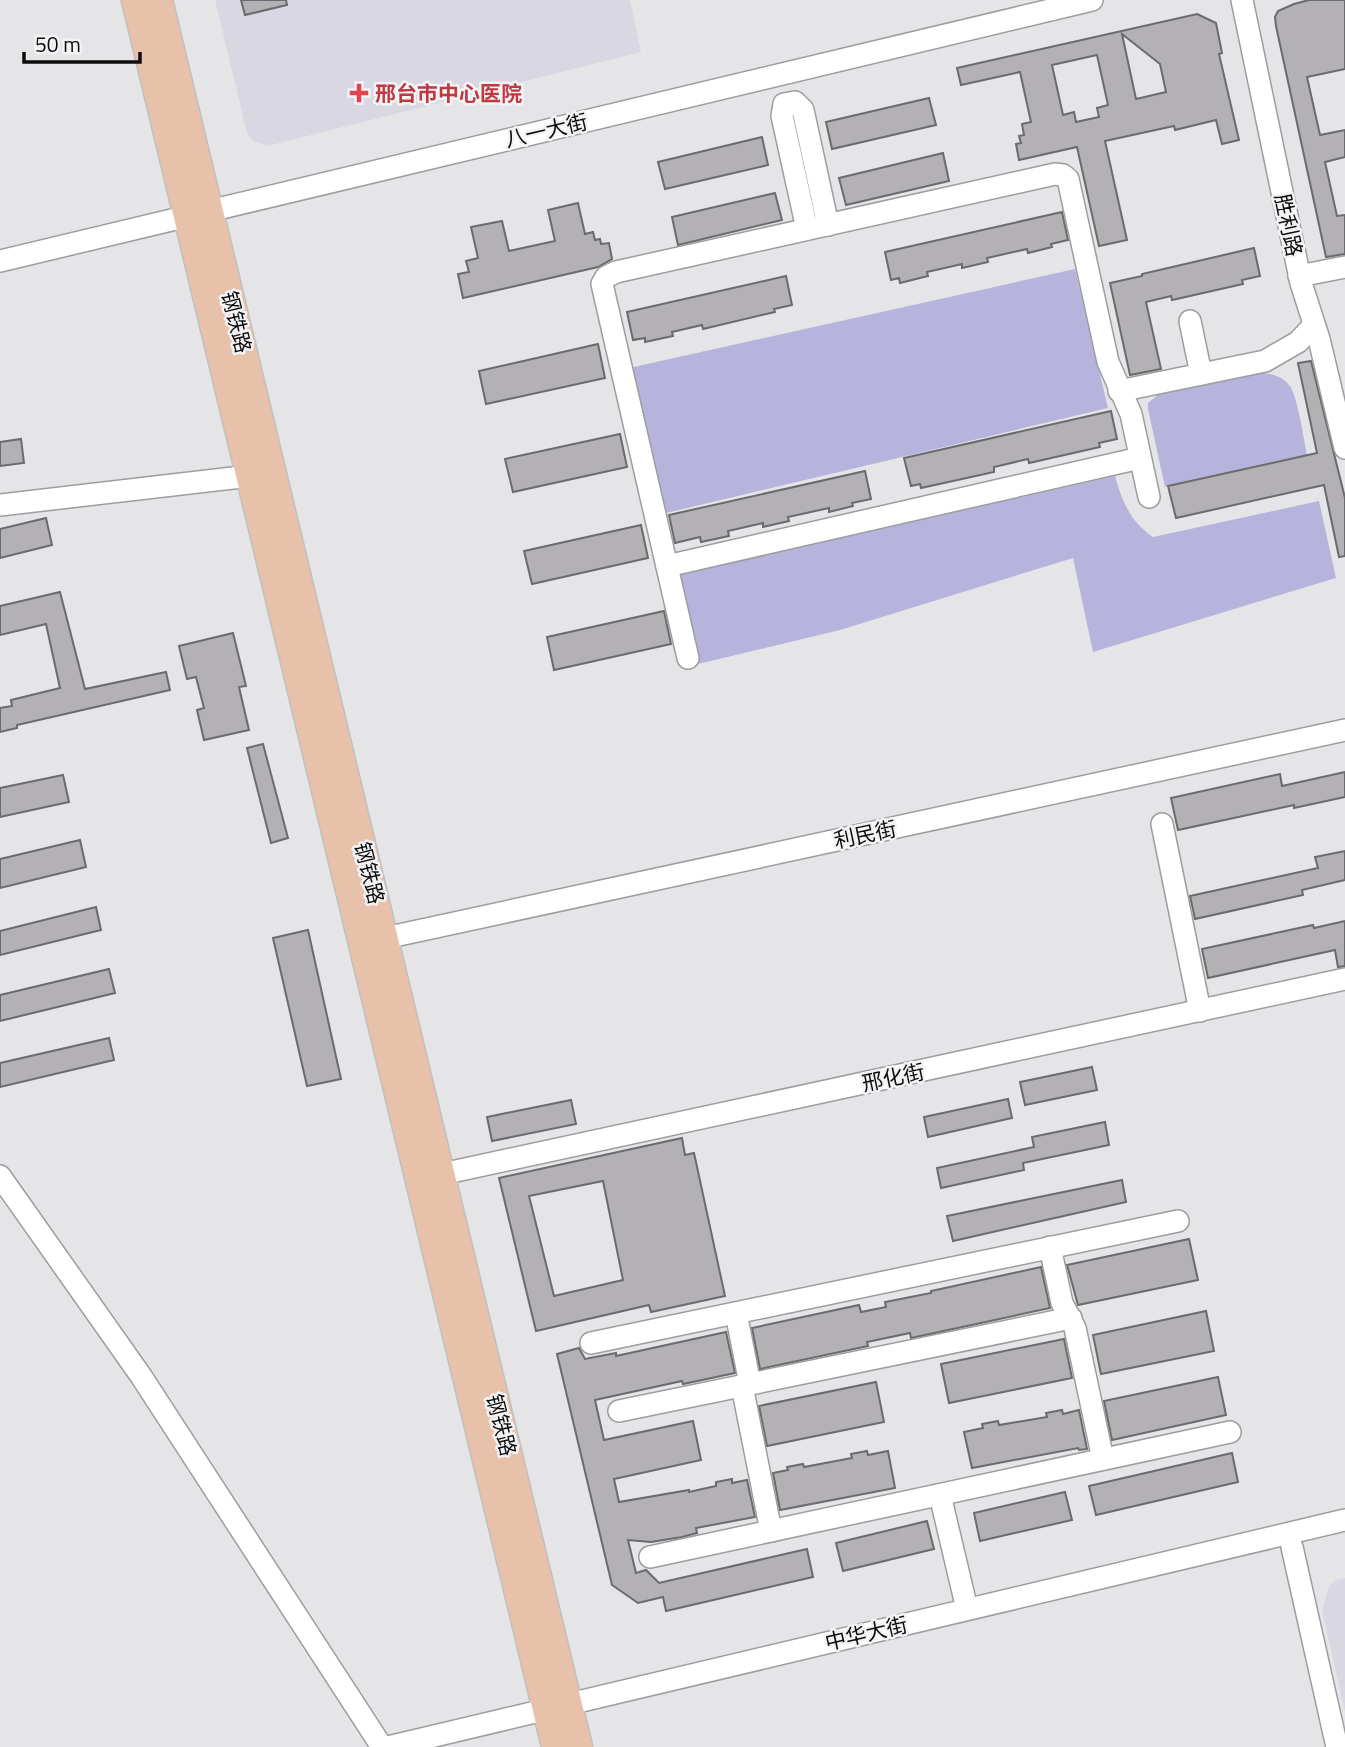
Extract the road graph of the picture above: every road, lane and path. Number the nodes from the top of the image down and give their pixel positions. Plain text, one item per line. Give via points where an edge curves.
1 (135, 0) edge
2 (159, 0) edge
3 (1030, 0) edge
4 (1092, 0) edge
5 (1242, 0) edge
6 (782, 73) junction
7 (197, 206) junction
8 (818, 227) junction
9 (0, 247) edge
10 (0, 261) edge
11 (1345, 267) edge
12 (1299, 276) junction
13 (1190, 321) dead end
14 (1314, 325) junction
15 (1201, 374) junction
16 (1119, 390) junction
17 (1345, 448) edge
18 (1140, 458) junction
19 (250, 476) junction
20 (1149, 497) dead end
21 (0, 505) edge
22 (667, 566) junction
23 (688, 658) dead end
24 (1345, 730) edge
25 (1162, 824) dead end
26 (385, 937) junction
27 (1345, 979) edge
28 (1200, 1011) junction
29 (442, 1174) junction
30 (0, 1176) edge
31 (1178, 1221) dead end
32 (1050, 1247) junction
33 (736, 1312) junction
34 (1071, 1318) junction
35 (591, 1343) dead end
36 (746, 1385) junction
37 (619, 1412) dead end
38 (1230, 1432) dead end
39 (1103, 1459) junction
40 (940, 1495) junction
41 (1345, 1520) edge
42 (771, 1531) junction
43 (1345, 1535) edge
44 (1292, 1548) junction
45 (650, 1558) dead end
46 (967, 1609) junction
47 (1336, 1698) edge
48 (558, 1720) edge
49 (1338, 1721) edge
50 (382, 1747) edge
51 (388, 1747) edge
52 (449, 1747) edge
53 (579, 1747) edge
54 (1337, 1747) edge

1 - 7 main road, 钢铁路
2 - 7 main road, 钢铁路
3 - 7 street, 八一大街
4 - 6 street, 八一大街
5 - 12 street, 胜利路
6 - 7 street, 八一大街
6 - 8 street via 790,103 803,110
7 - 9 street, 八一大街
7 - 10 street, 八一大街
7 - 19 main road, 钢铁路
7 - 26 main road, 钢铁路
8 - 16 street via 1063,175 1068,179 1108,362
8 - 22 street via 616,272 602,284
11 - 12 street
12 - 14 street, 胜利路
13 - 15 street
14 - 15 street via 1298,342 1265,361
14 - 17 street, 胜利路
15 - 16 street
16 - 18 street via 1131,414
18 - 20 street
18 - 22 street
19 - 21 street
19 - 48 main road, 钢铁路
22 - 23 street
24 - 26 street, 利民街
25 - 28 street
26 - 29 main road, 钢铁路
27 - 28 street, 邢化街
28 - 29 street, 邢化街
29 - 48 main road, 钢铁路
30 - 50 street via 141,1376
31 - 32 street
32 - 33 street
32 - 34 street via 1062,1303
33 - 35 street
33 - 36 street
34 - 36 street
34 - 39 street
36 - 37 street
36 - 42 street
38 - 39 street
39 - 40 street
40 - 42 street
40 - 46 street
41 - 46 street, 中华大街
42 - 45 street
43 - 44 street, 中华大街
44 - 47 street
44 - 48 street, 中华大街
46 - 48 street, 中华大街
47 - 49 street
48 - 51 street, 中华大街
48 - 52 street, 中华大街
48 - 53 main road, 钢铁路
49 - 54 street

